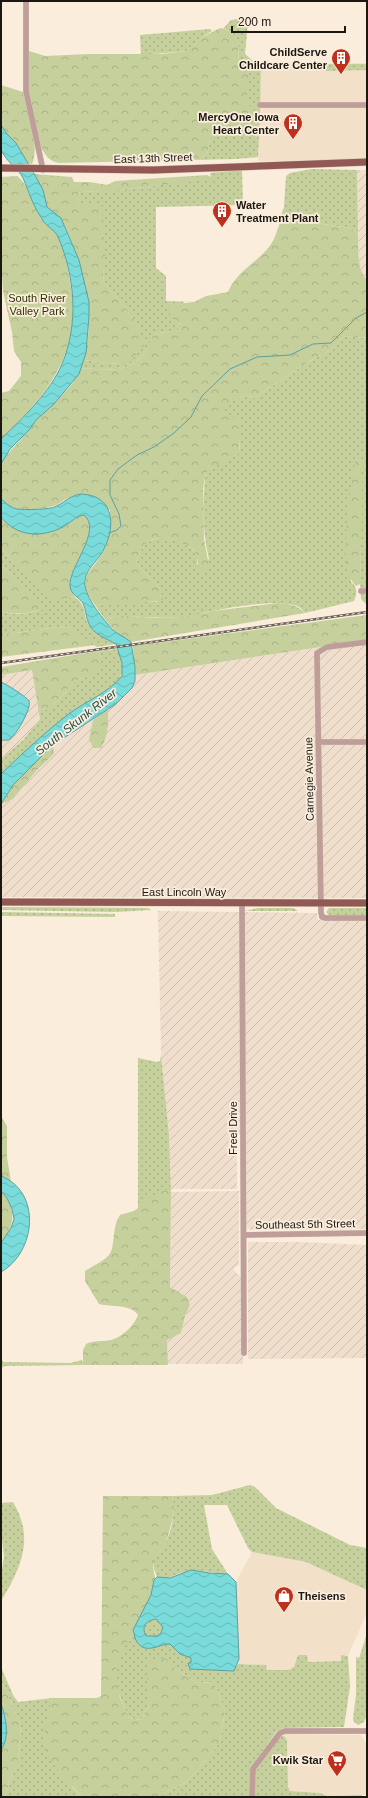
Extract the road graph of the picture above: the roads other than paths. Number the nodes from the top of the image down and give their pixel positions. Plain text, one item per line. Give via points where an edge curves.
1 (26, 1) edge
2 (260, 105) dead end
3 (367, 105) edge
4 (367, 162) edge
5 (306, 164) junction
6 (367, 166) edge
7 (1, 168) edge
8 (39, 170) junction
9 (367, 642) edge
10 (318, 742) junction
11 (367, 742) edge
12 (1, 902) edge
13 (242, 904) junction
14 (320, 904) junction
15 (367, 904) edge
16 (367, 918) edge
17 (367, 1233) edge
18 (244, 1235) junction
19 (244, 1353) dead end
20 (367, 1731) edge
21 (252, 1797) edge

1 - 8 street via 26,91
2 - 3 street
4 - 5 main road, East 13th Street
5 - 6 main road, East 13th Street
5 - 8 main road, East 13th Street via 153,170
7 - 8 main road, East 13th Street
9 - 10 street, Carnegie Avenue via 327,647 317,653
10 - 11 street
10 - 14 street, Carnegie Avenue
12 - 13 main road, East Lincoln Way
13 - 14 main road, East Lincoln Way
13 - 18 street, Freel Drive
14 - 15 main road, East Lincoln Way
14 - 16 street via 324,918
17 - 18 street, Southeast 5th Street
18 - 19 street, Freel Drive
20 - 21 street via 280,1733 253,1769

